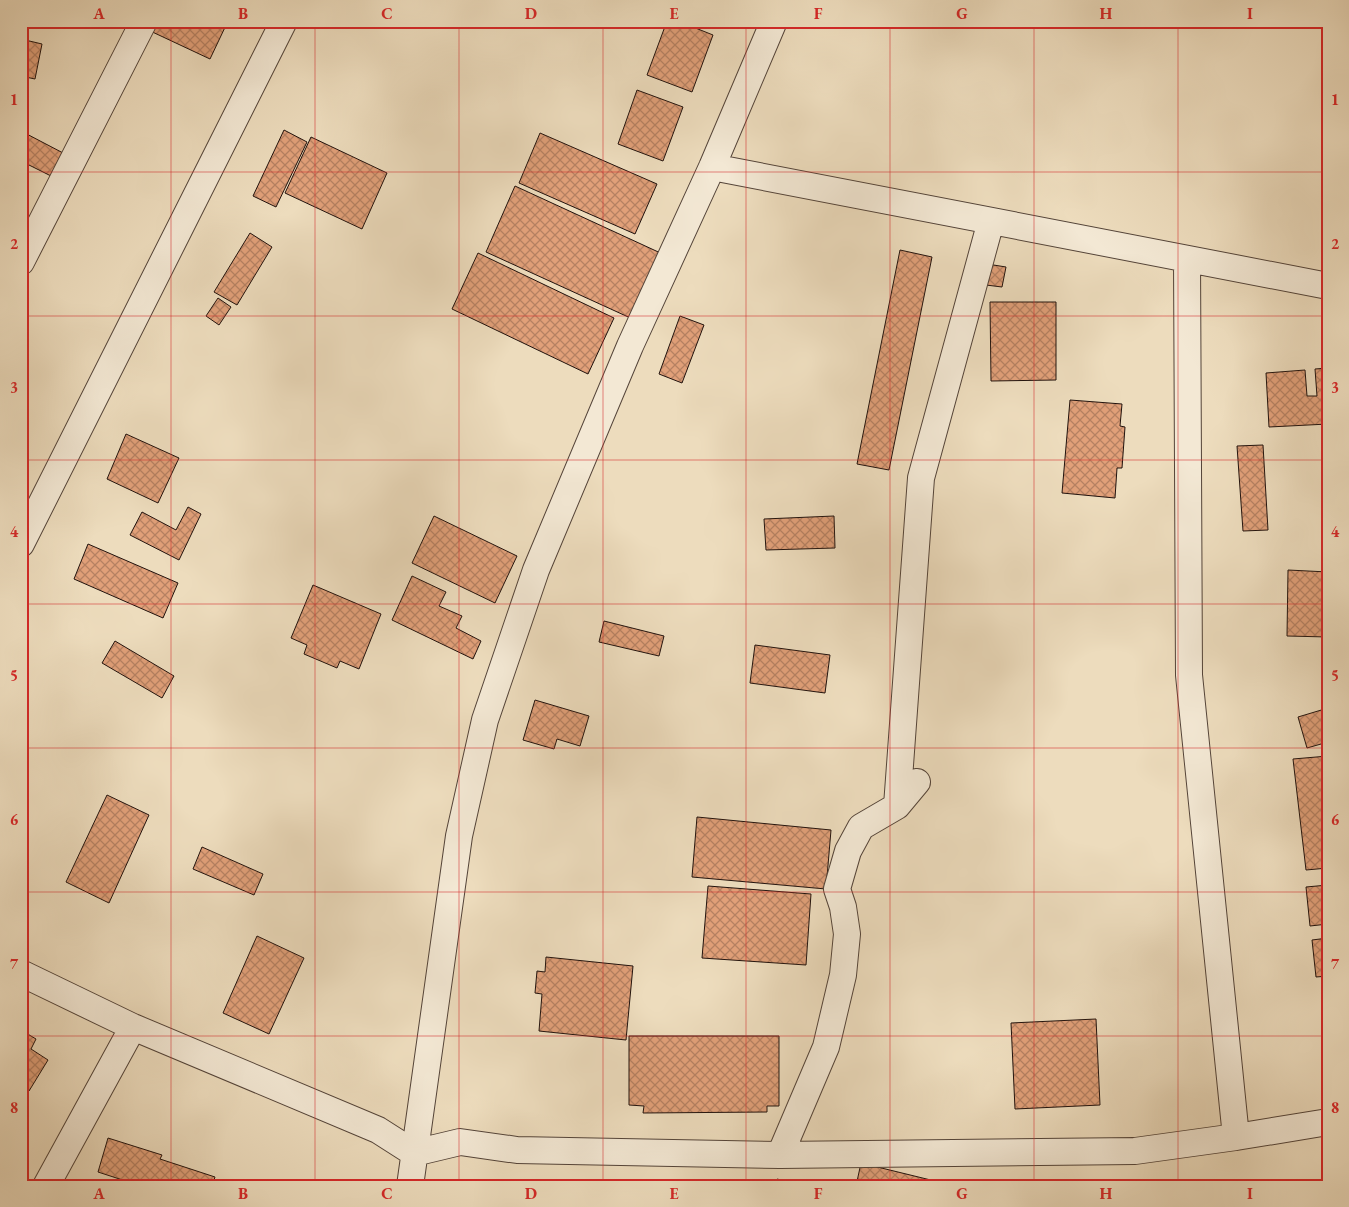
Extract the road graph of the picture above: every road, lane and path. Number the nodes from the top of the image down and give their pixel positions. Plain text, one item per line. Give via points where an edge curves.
1 (144, 21) edge
2 (774, 21) edge
3 (282, 22) edge
4 (712, 167) junction
5 (991, 221) junction
6 (1187, 259) junction
7 (21, 262) edge
8 (1328, 286) edge
9 (21, 544) edge
10 (917, 782) dead end
11 (897, 806) junction
12 (21, 972) edge
13 (133, 1027) junction
14 (1328, 1122) edge
15 (1236, 1137) junction
16 (414, 1153) junction
17 (780, 1155) junction
18 (46, 1186) edge
19 (410, 1186) edge

1 - 7 street
2 - 4 street
3 - 9 street
4 - 5 street
4 - 16 street via 630,346 536,570 484,720 459,836
5 - 6 street
5 - 11 street via 921,478
6 - 8 street
6 - 15 street via 1189,675
10 - 11 street
11 - 17 street via 861,826 848,851 837,889 847,934 843,974 826,1047
12 - 13 street
13 - 16 street via 378,1130
13 - 18 street
14 - 15 street
15 - 17 street via 1135,1151
16 - 17 street via 460,1142 517,1150
16 - 19 street

